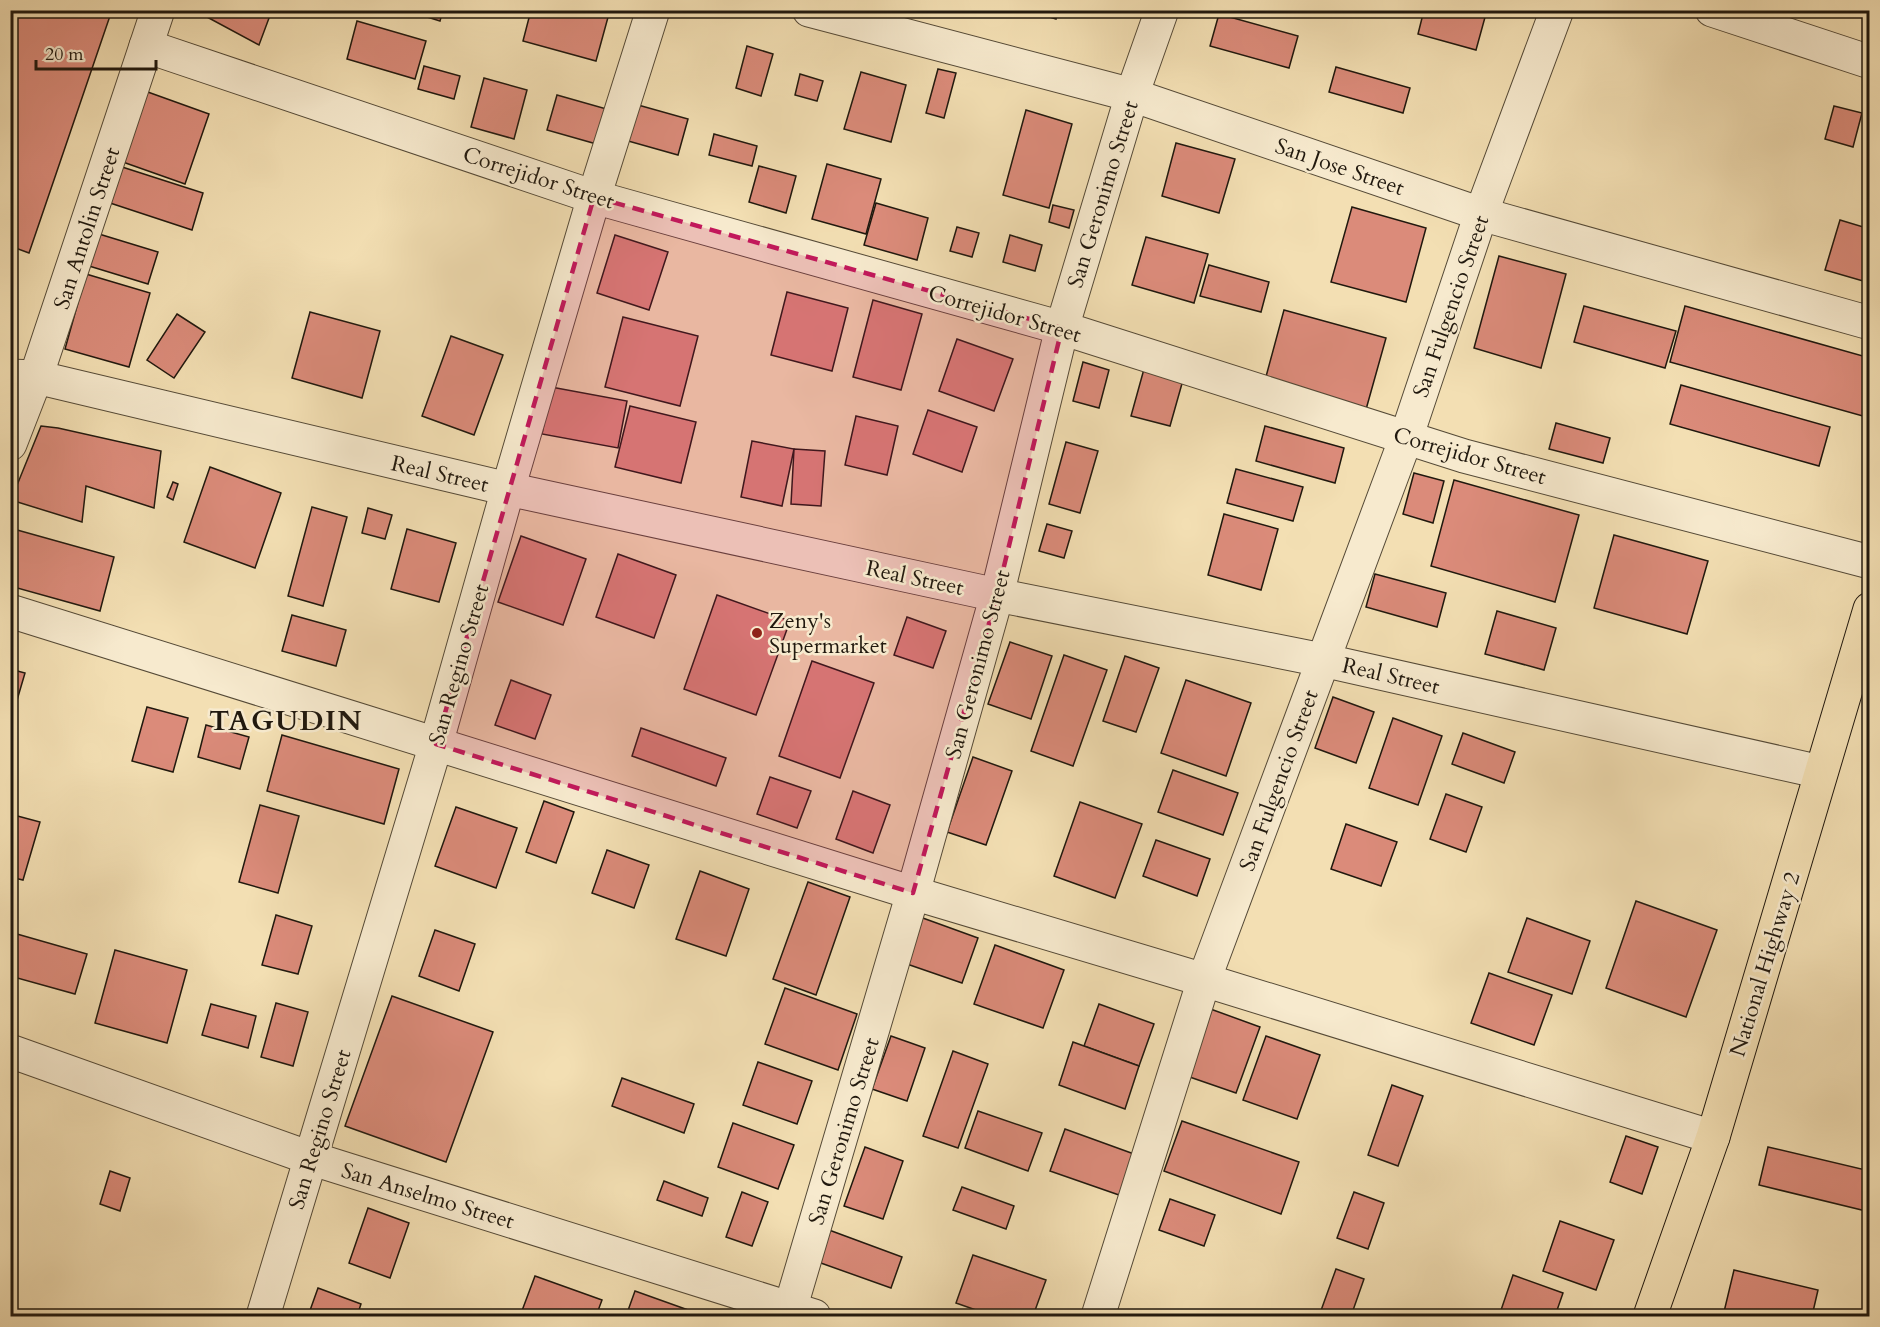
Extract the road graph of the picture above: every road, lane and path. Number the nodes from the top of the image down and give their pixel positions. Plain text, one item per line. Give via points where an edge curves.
1 (158, 10) edge
2 (653, 10) edge
3 (809, 10) edge
4 (1162, 10) edge
5 (1557, 10) edge
6 (1712, 10) edge
7 (146, 46) junction
8 (1869, 62) edge
9 (1132, 95) junction
10 (594, 197) junction
11 (1481, 214) junction
12 (1869, 324) edge
13 (1062, 328) junction
14 (23, 376) edge
15 (1406, 438) junction
16 (10, 444) edge
17 (508, 489) junction
18 (1869, 562) edge
19 (997, 595) junction
20 (1869, 609) edge
21 (10, 611) edge
22 (1322, 660) junction
23 (436, 744) junction
24 (1821, 772) junction
25 (913, 894) junction
26 (1204, 980) junction
27 (10, 1051) edge
28 (1713, 1137) junction
29 (310, 1158) junction
30 (797, 1314) edge
31 (262, 1317) edge
32 (1098, 1317) edge
33 (1650, 1317) edge

1 - 7 street, San Antolin Street
2 - 10 street, San Regino Street
3 - 9 street, San Jose Street
4 - 9 street, San Geronimo Street
5 - 11 street, San Fulgencio Street
6 - 8 street
7 - 10 street, Correjidor Street
7 - 14 street, San Antolin Street
9 - 11 street, San Jose Street
9 - 13 street, San Geronimo Street
10 - 13 street, Correjidor Street
10 - 17 street, San Regino Street
11 - 12 street, San Jose Street
11 - 15 street, San Fulgencio Street
13 - 15 street, Correjidor Street
13 - 19 street, San Geronimo Street
14 - 16 street, San Antolin Street
14 - 17 street, Real Street
15 - 18 street, Correjidor Street
15 - 22 street, San Fulgencio Street
17 - 19 street, Real Street
17 - 23 street, San Regino Street
19 - 22 street, Real Street
19 - 25 street, San Geronimo Street
20 - 24 highway, National Highway 2
21 - 23 street
22 - 24 street, Real Street
22 - 26 street, San Fulgencio Street
23 - 25 street
23 - 29 street, San Regino Street
24 - 28 highway, National Highway 2
25 - 26 street
25 - 30 street, San Geronimo Street
26 - 28 street
26 - 32 street, San Fulgencio Street
27 - 29 street, San Anselmo Street
28 - 33 highway, National Highway 2
29 - 30 street, San Anselmo Street
29 - 31 street, San Regino Street

